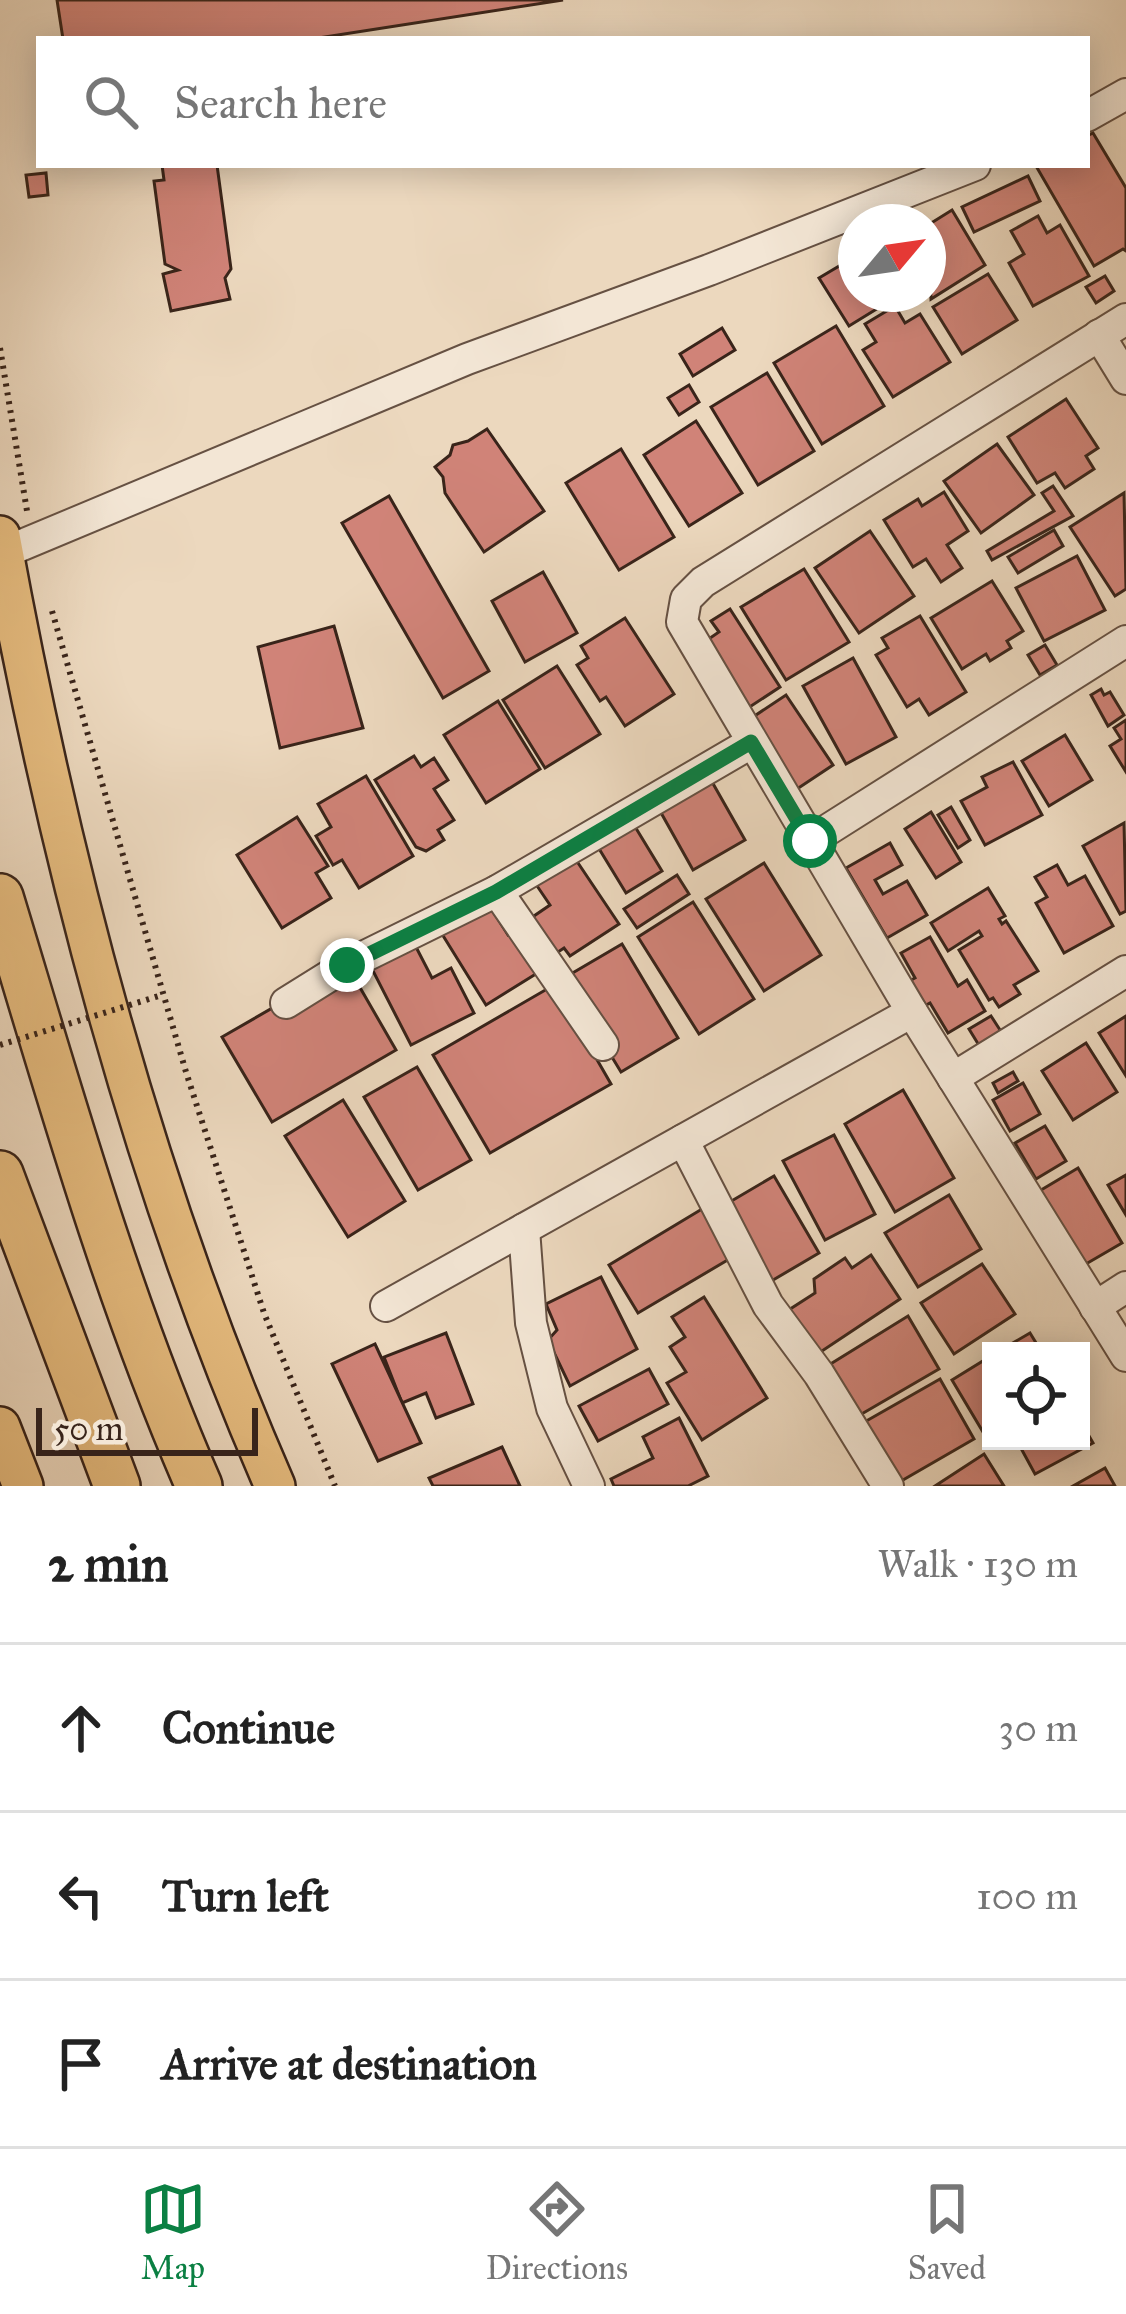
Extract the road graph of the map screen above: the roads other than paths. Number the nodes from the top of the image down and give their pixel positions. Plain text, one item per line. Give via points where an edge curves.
1 (1126, 94) edge
2 (1090, 114) edge
3 (967, 168) edge
4 (1113, 327) edge
5 (1126, 379) edge
6 (12, 544) edge
7 (1126, 641) edge
8 (751, 742) junction
9 (810, 841) junction
10 (496, 892) junction
11 (0, 897) edge
12 (1126, 971) edge
13 (286, 1003) dead end
14 (911, 1012) junction
15 (603, 1046) dead end
16 (953, 1078) junction
17 (683, 1140) junction
18 (0, 1174) edge
19 (524, 1229) junction
20 (1126, 1288) edge
21 (386, 1306) dead end
22 (1095, 1307) junction
23 (1126, 1356) edge
24 (0, 1427) edge
25 (22, 1486) edge
26 (117, 1486) edge
27 (199, 1486) edge
28 (275, 1486) edge
29 (589, 1486) edge
30 (888, 1486) edge

1 - 2 street
3 - 6 street
4 - 5 street
4 - 8 street via 686,599 682,622
6 - 28 main road via 48,784 124,1062 242,1412
7 - 9 street
8 - 9 street
8 - 10 street
9 - 14 street
10 - 13 street
10 - 15 street
11 - 27 highway via 82,1166
12 - 16 street
14 - 16 street
14 - 17 street
16 - 22 street
17 - 19 street
17 - 30 street via 768,1305
18 - 26 highway
19 - 21 street
19 - 29 street via 531,1323 552,1408
20 - 22 street
22 - 23 street
24 - 25 main road

